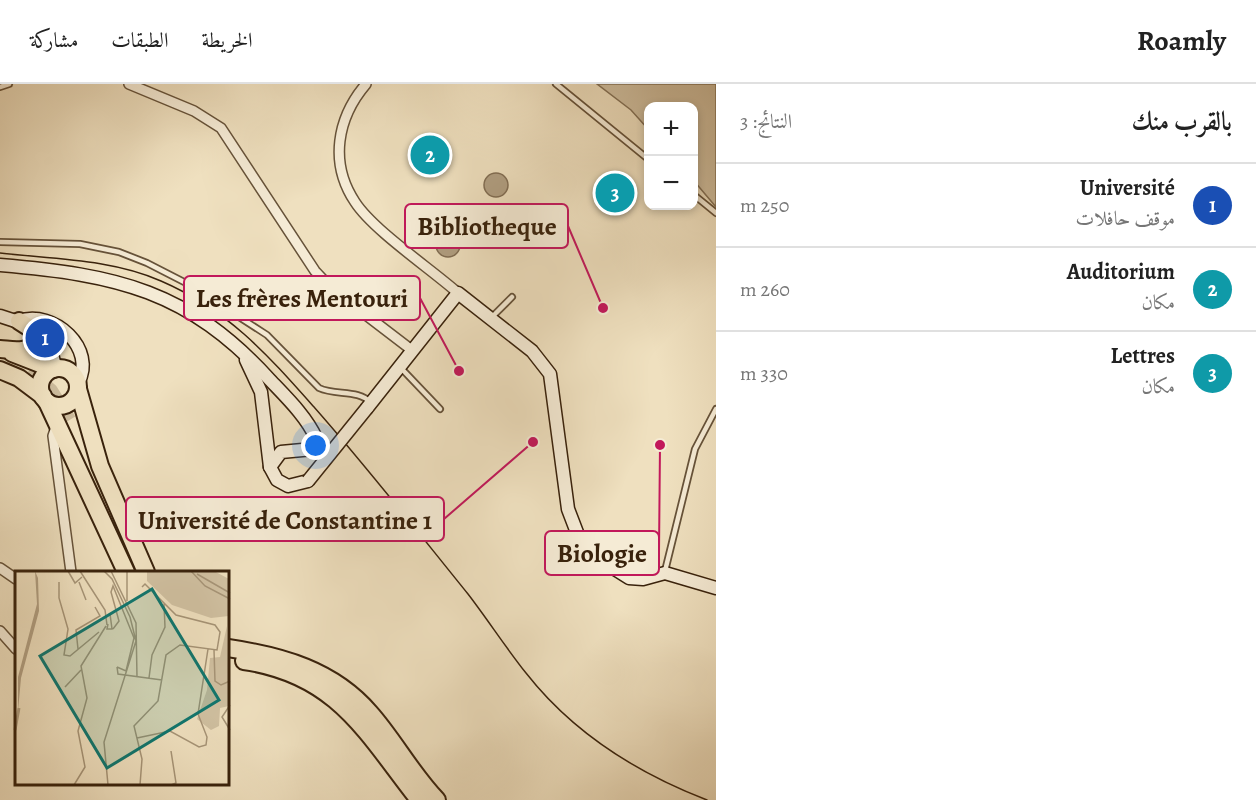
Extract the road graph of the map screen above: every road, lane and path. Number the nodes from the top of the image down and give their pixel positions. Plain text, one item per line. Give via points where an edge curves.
1 (9, 84) edge
2 (129, 84) edge
3 (366, 84) edge
4 (556, 84) edge
5 (0, 87) edge
6 (644, 156) edge
7 (698, 199) edge
8 (716, 213) edge
9 (1, 242) edge
10 (0, 265) edge
11 (458, 292) junction
12 (512, 297) dead end
13 (0, 316) edge
14 (490, 319) junction
15 (19, 321) joint
16 (46, 332) junction
17 (241, 348) junction
18 (0, 349) edge
19 (413, 351) junction
20 (0, 361) edge
21 (400, 367) junction
22 (55, 369) junction
23 (0, 370) edge
24 (28, 372) tunnel mouth
25 (78, 386) junction
26 (45, 399) junction
27 (369, 405) junction
28 (440, 409) dead end
29 (716, 409) edge
30 (63, 423) junction
31 (270, 467) junction
32 (0, 568) edge
33 (71, 571) edge
34 (126, 571) edge
35 (138, 571) edge
36 (146, 571) edge
37 (665, 573) junction
38 (15, 578) edge
39 (714, 586) edge
40 (0, 631) edge
41 (15, 648) edge
42 (230, 648) edge
43 (230, 659) edge
44 (419, 800) edge
45 (436, 800) edge

1 - 5 lane
2 - 19 street via 194,111 221,128 315,271
3 - 11 street via 347,110 341,128 339,157 354,202 369,219
4 - 6 lane
7 - 8 lane
9 - 27 lane via 80,244 136,258 188,284 267,335 319,388 328,393 358,394
10 - 17 street via 79,273 142,289 184,307
11 - 14 street
11 - 19 street
12 - 14 lane
13 - 15 street
14 - 37 street via 532,351 550,374 568,509 581,543 629,578
15 - 16 highway via 36,332
16 - 18 highway via 25,350
16 - 22 street via 52,340
16 - 25 street via 69,334 78,345 83,367
17 - 31 street via 261,392
17 - 31 street via 295,408 316,438 313,449 281,452
18 - 22 highway
19 - 21 street
20 - 24 highway
21 - 27 street
21 - 28 lane
22 - 25 highway via 73,374
22 - 26 highway via 43,378 41,390
23 - 26 highway via 26,382
25 - 26 highway via 69,404 57,406
25 - 36 highway via 100,466
26 - 30 highway
27 - 31 street, bridge via 308,481 293,487 284,485
29 - 37 lane via 695,449
30 - 33 street via 53,436
30 - 34 highway
30 - 35 highway
32 - 38 street
37 - 39 street
40 - 41 street
42 - 45 highway via 286,659 342,686 371,713
43 - 44 highway via 279,669 334,698 367,730

